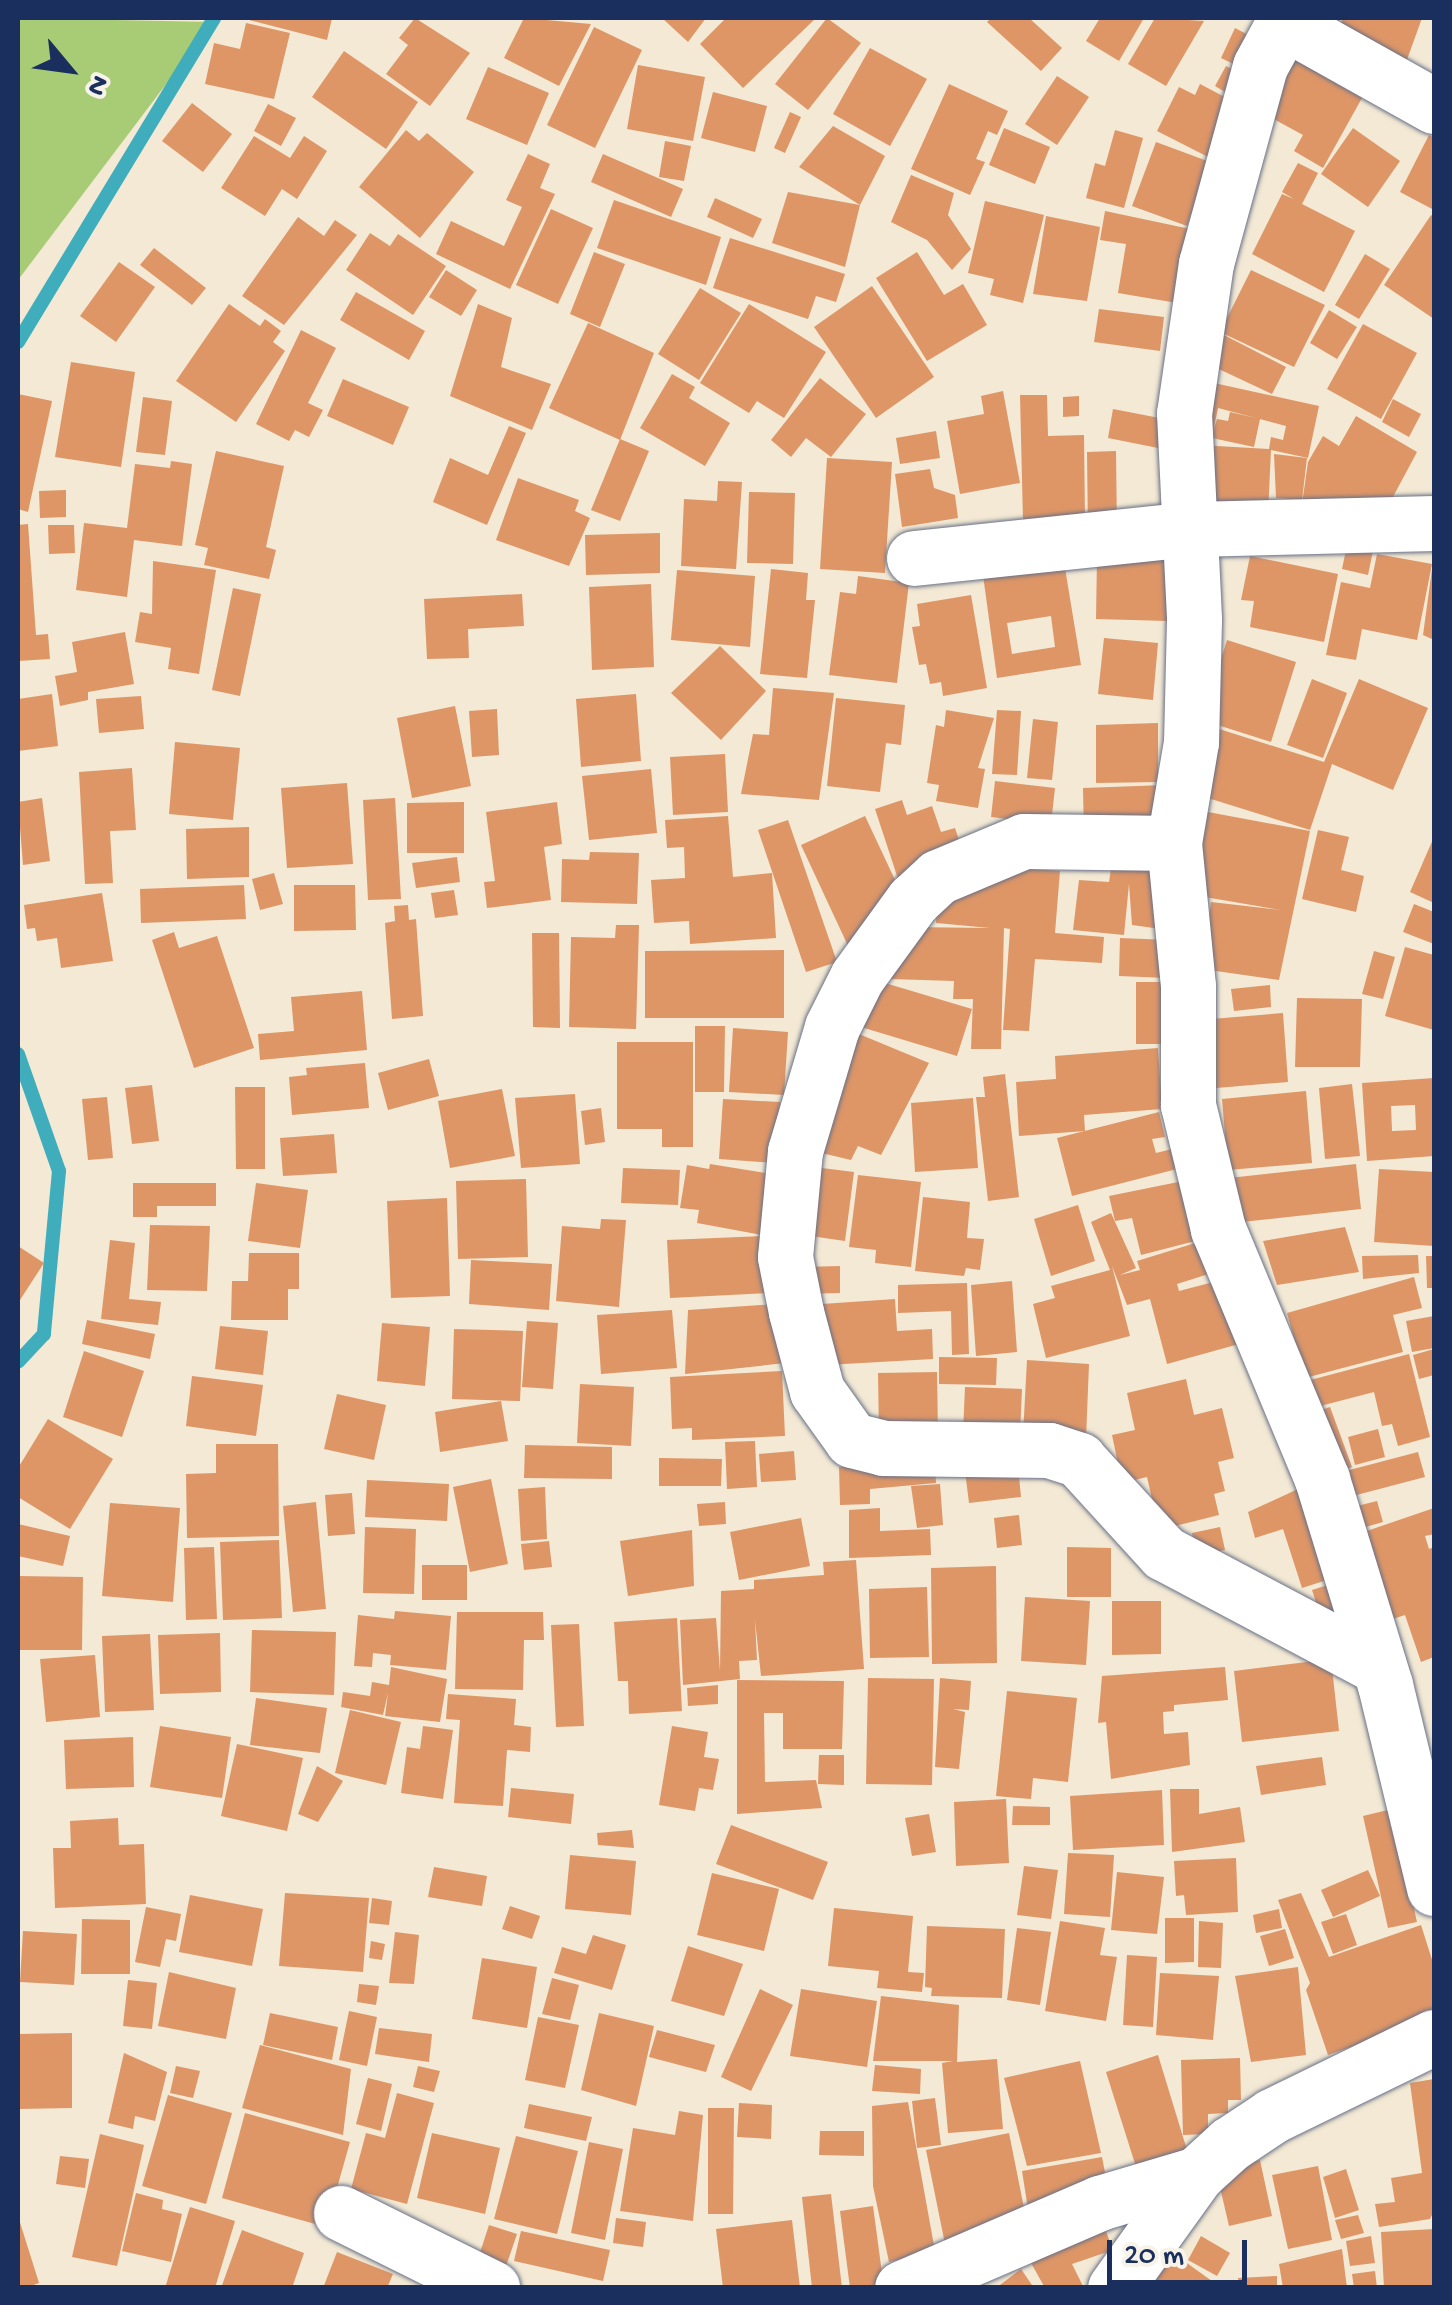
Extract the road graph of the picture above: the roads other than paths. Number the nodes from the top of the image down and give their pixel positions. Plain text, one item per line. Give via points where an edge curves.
1 (1280, 20) edge
2 (1434, 106) edge
3 (1434, 523) edge
4 (1192, 529) junction
5 (914, 558) dead end
6 (1174, 843) junction
7 (1379, 1667) junction
8 (1434, 1888) edge
9 (1434, 2037) edge
10 (1196, 2174) junction
11 (341, 2213) dead end
12 (492, 2288) edge
13 (902, 2288) edge
14 (1116, 2288) edge

1 - 2 street
1 - 4 street via 1242,118 1206,263 1184,413
3 - 4 street
4 - 5 street
4 - 6 street via 1192,742
6 - 7 street via 1188,986 1188,1105 1214,1211 1322,1479
6 - 7 street via 1024,841 938,877 913,900 857,977 832,1028 795,1150 785,1257 796,1312 817,1391 852,1440 883,1448 1048,1450 1080,1460 1164,1553
7 - 8 street
9 - 10 street via 1272,2116
10 - 13 street via 1099,2203
10 - 14 street
11 - 12 street

